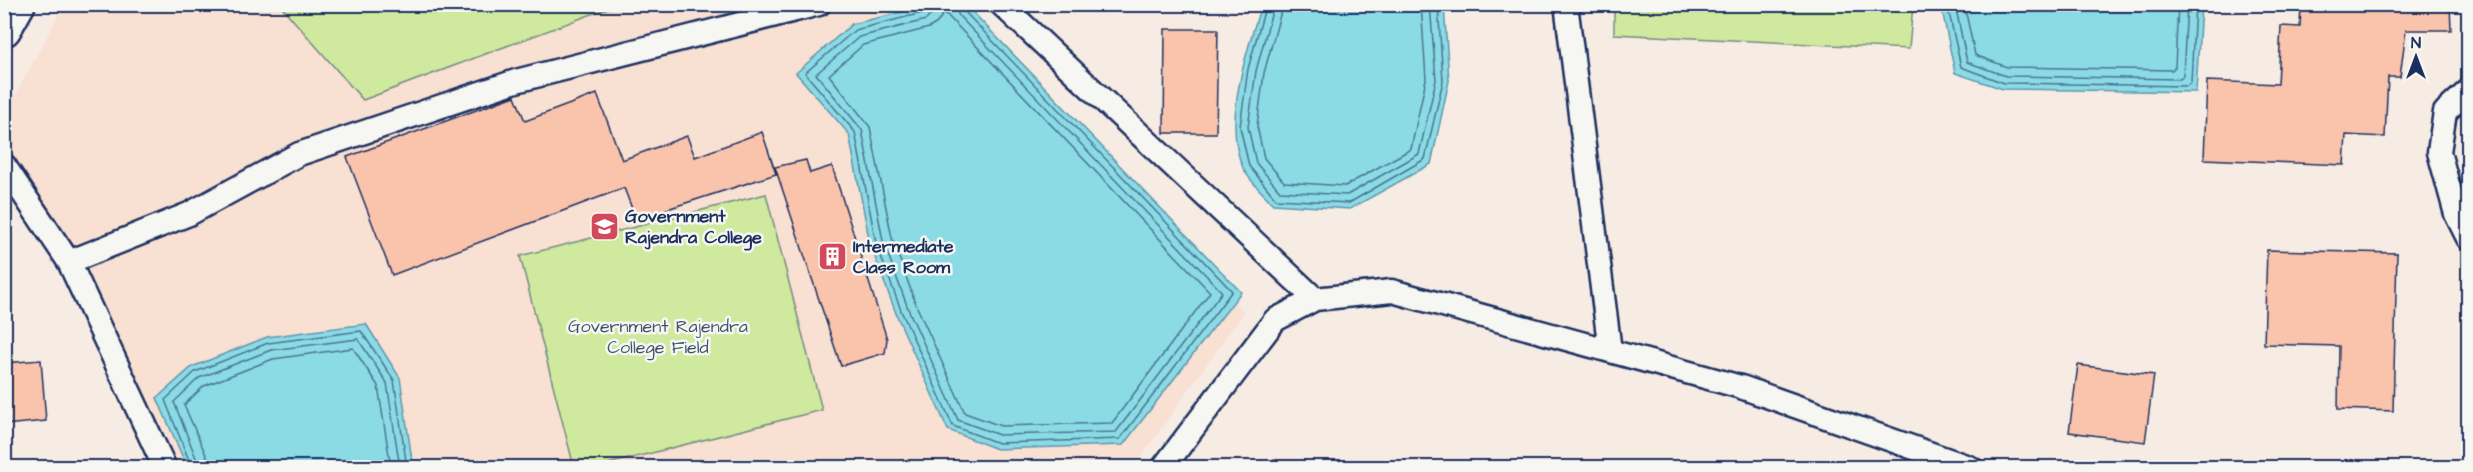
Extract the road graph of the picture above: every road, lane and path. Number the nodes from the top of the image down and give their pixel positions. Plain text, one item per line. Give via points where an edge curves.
1 (18, 4) edge
2 (819, 4) edge
3 (1001, 4) edge
4 (1566, 4) edge
5 (4, 29) edge
6 (2469, 91) edge
7 (4, 165) edge
8 (2469, 238) edge
9 (69, 262) junction
10 (1315, 299) junction
11 (1610, 351) junction
12 (165, 468) edge
13 (1163, 468) edge
14 (1971, 468) edge

1 - 5 street
2 - 9 street via 516,81 299,154 189,214
3 - 10 street
4 - 11 street
6 - 8 street via 2445,112 2439,152 2456,214
7 - 9 street
9 - 12 street
10 - 11 street via 1392,291
10 - 13 street via 1275,320
11 - 14 street via 1741,387

